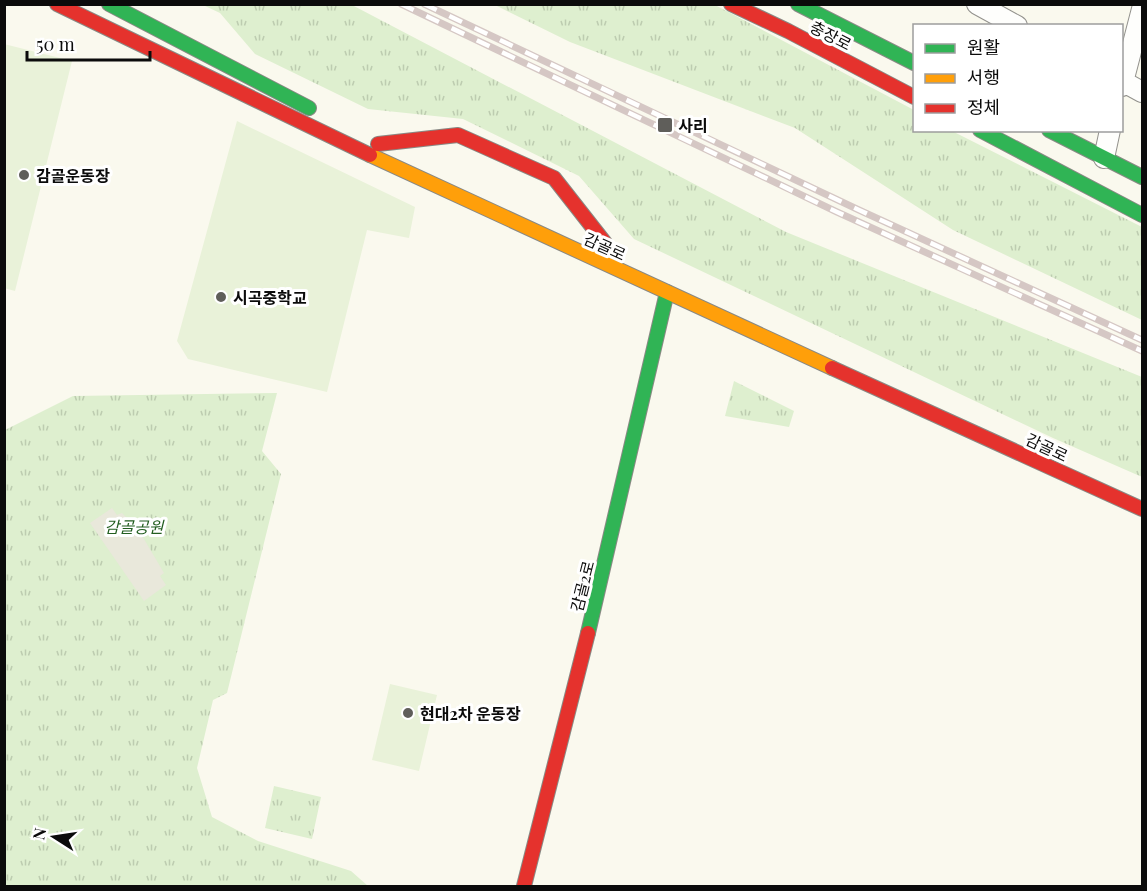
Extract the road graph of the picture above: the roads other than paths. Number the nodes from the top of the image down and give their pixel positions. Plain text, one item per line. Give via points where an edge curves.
1 (57, 4) edge
2 (109, 4) edge
3 (731, 4) edge
4 (797, 4) edge
5 (977, 4) edge
6 (1143, 9) edge
7 (1013, 24) edge
8 (788, 31) junction
9 (913, 62) edge
10 (1123, 79) edge
11 (1123, 83) edge
12 (1143, 92) edge
13 (913, 96) edge
14 (317, 112) dead end
15 (984, 132) edge
16 (1053, 132) edge
17 (1110, 132) edge
18 (400, 153) dead end
19 (1104, 158) junction
20 (1143, 177) edge
21 (1143, 215) edge
22 (583, 234) dead end
23 (667, 292) junction
24 (1143, 509) edge
25 (524, 886) edge

1 - 23 main road, 감골로 via 260,105
2 - 14 main road
3 - 8 main road, 충장로
4 - 8 main road
4 - 9 main road, 충장로
5 - 7 street
6 - 10 street
8 - 13 main road, 충장로
11 - 12 street
15 - 21 main road
16 - 19 main road
17 - 19 street
18 - 22 main road, 감골로 via 373,141 458,135 554,178 610,246
19 - 20 main road
23 - 24 main road, 감골로
23 - 25 main road, 감골2로 via 602,577

